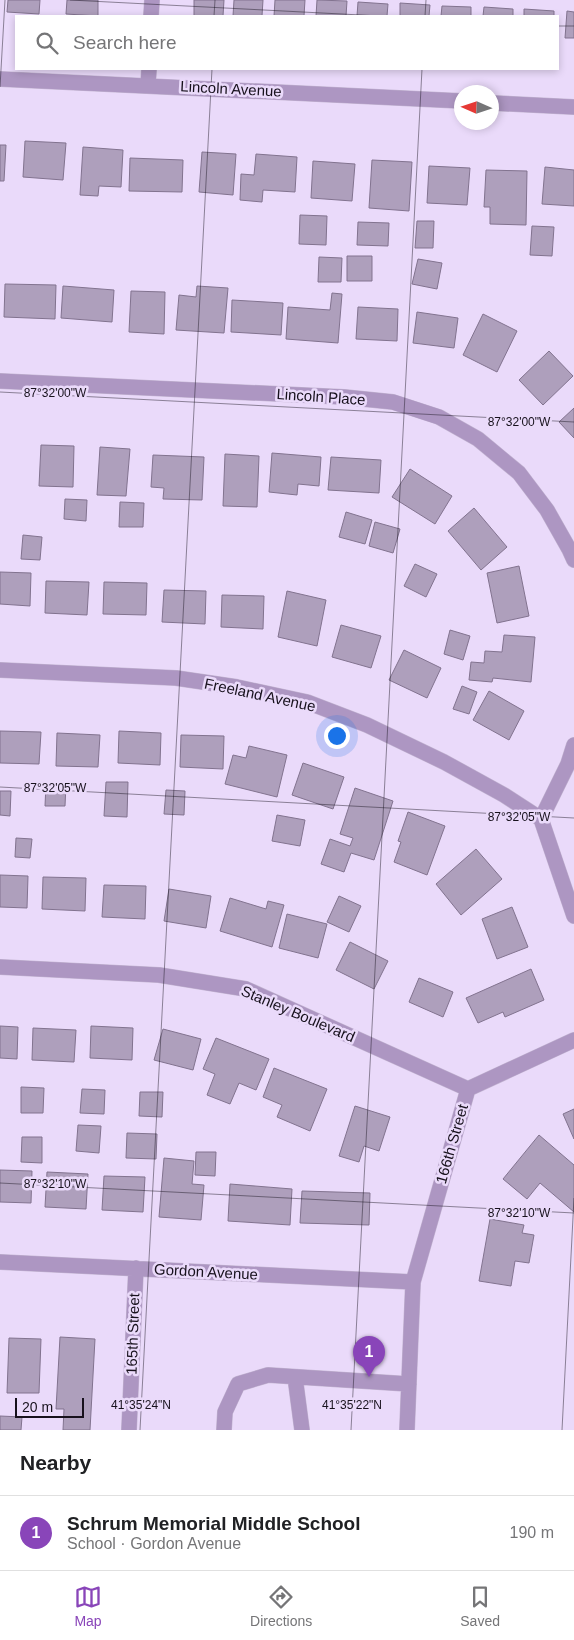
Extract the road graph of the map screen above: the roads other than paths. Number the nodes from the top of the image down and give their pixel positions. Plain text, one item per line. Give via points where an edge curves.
1 (152, 0) edge
2 (151, 15) edge
3 (149, 70) edge
4 (0, 79) edge
5 (148, 85) junction
6 (454, 101) edge
7 (499, 103) edge
8 (574, 107) edge
9 (0, 381) edge
10 (574, 560) edge
11 (0, 670) edge
12 (574, 745) edge
13 (541, 819) junction
14 (574, 916) edge
15 (0, 966) edge
16 (574, 1040) edge
17 (468, 1089) junction
18 (0, 1262) edge
19 (136, 1268) junction
20 (413, 1282) junction
21 (295, 1377) junction
22 (409, 1384) junction
23 (129, 1430) edge
24 (224, 1430) edge
25 (302, 1430) edge
26 (407, 1430) edge

1 - 2 street
3 - 5 street
4 - 5 street, Lincoln Avenue
5 - 6 street, Lincoln Avenue
7 - 8 street
9 - 10 street, Lincoln Place via 393,402 439,417 478,439 519,472 547,510
11 - 13 street, Freeland Avenue via 176,678 307,702 444,762
12 - 13 street
13 - 14 street
15 - 17 street, Stanley Boulevard via 159,974 246,989
16 - 17 street, 166th Street
17 - 20 street, 166th Street
18 - 19 street, Gordon Avenue
19 - 20 street, Gordon Avenue
19 - 23 street, 165th Street
20 - 22 street, 166th Street
21 - 22 street
21 - 24 street via 268,1375 238,1384 225,1412
21 - 25 street
22 - 26 street, 166th Street

